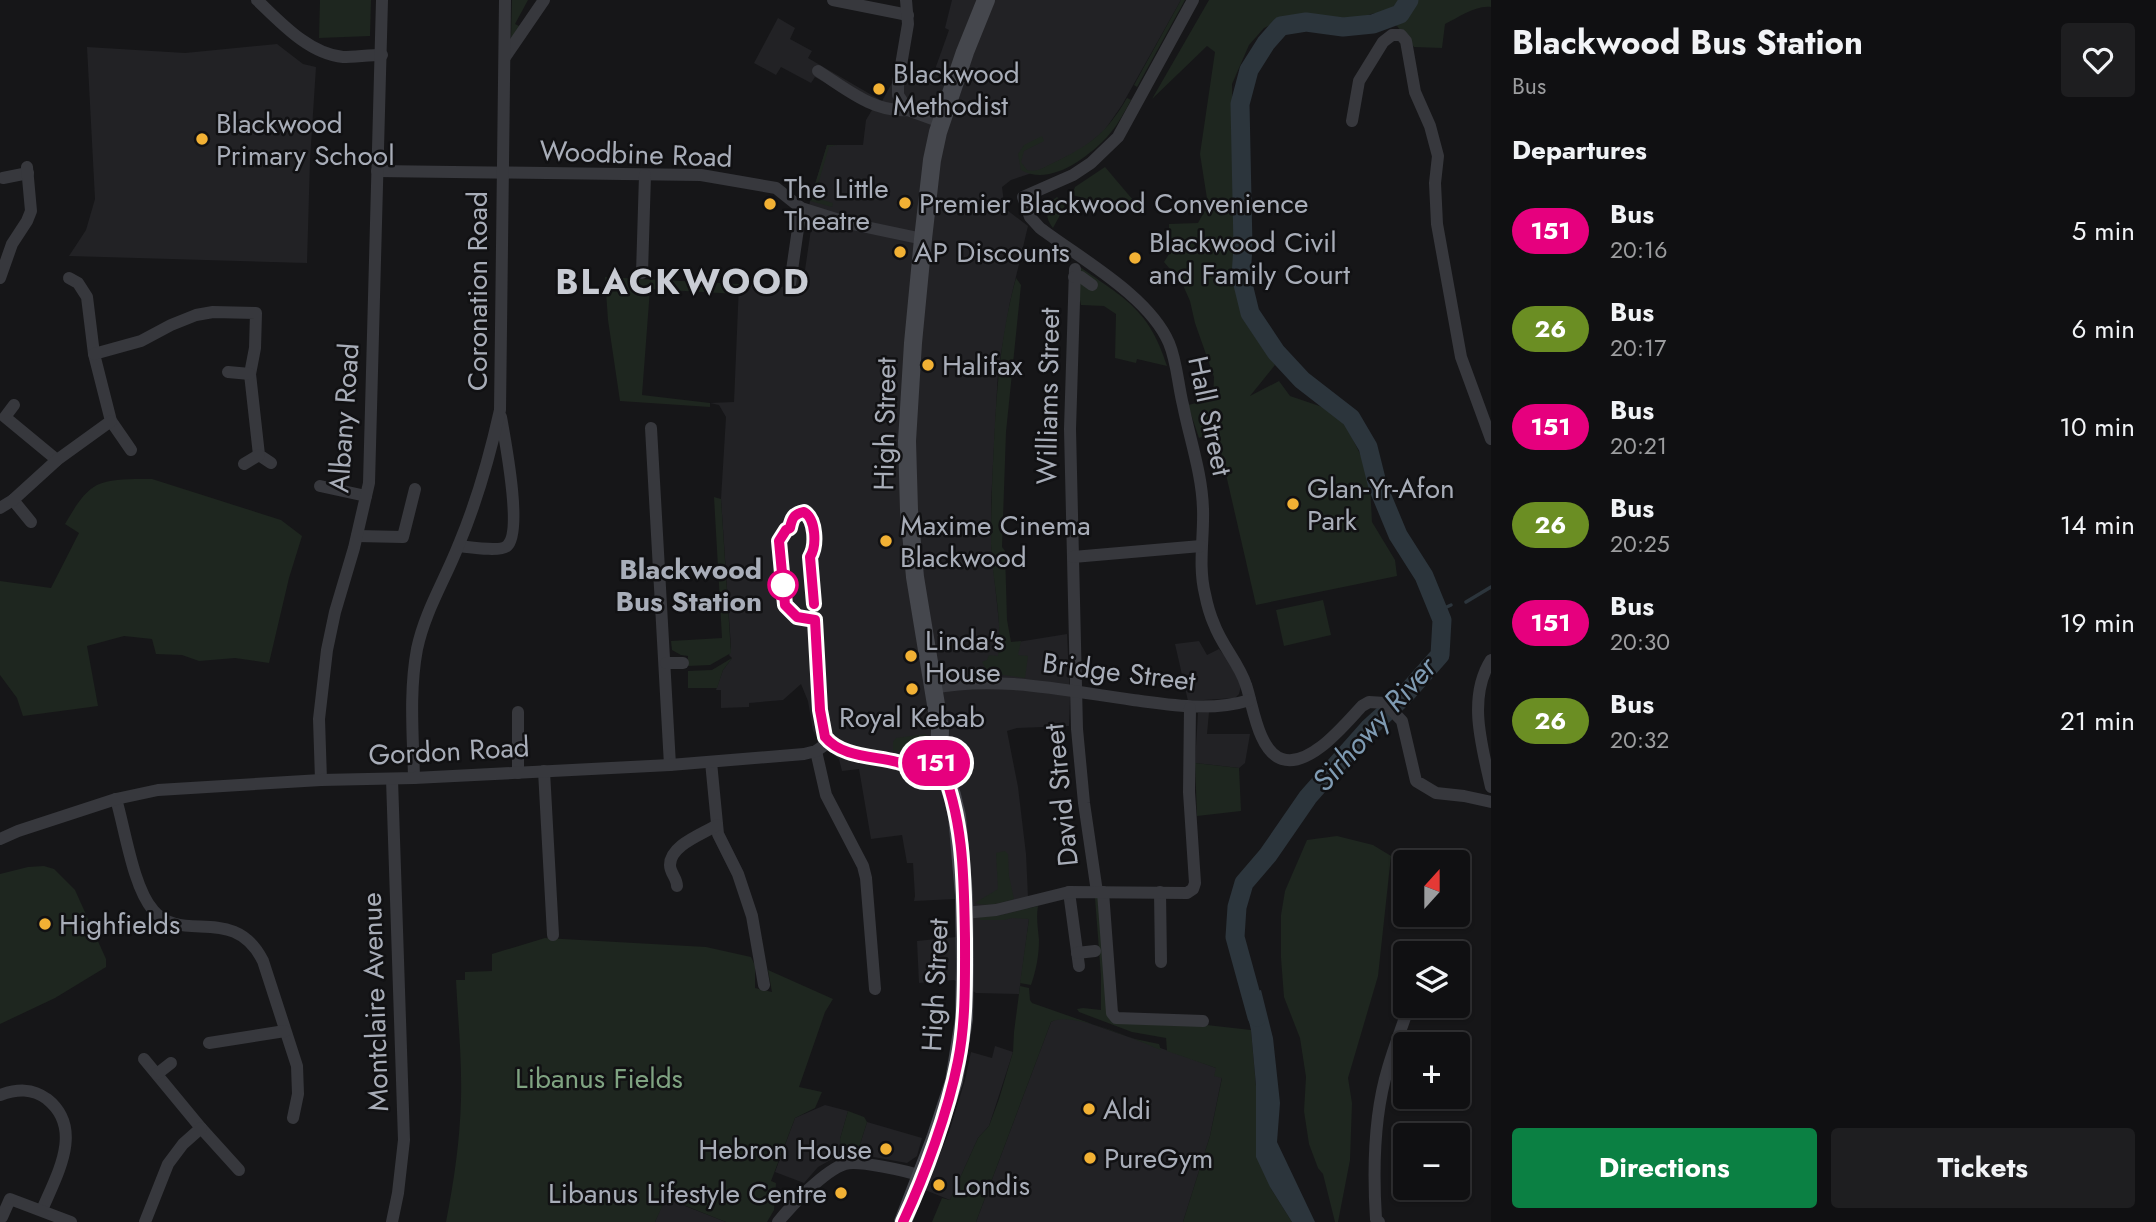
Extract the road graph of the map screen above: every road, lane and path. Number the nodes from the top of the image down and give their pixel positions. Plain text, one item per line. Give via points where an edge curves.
1 (257, 0) edge
2 (382, 0) edge
3 (505, 0) edge
4 (544, 0) edge
5 (833, 0) edge
6 (906, 0) edge
7 (986, 0) edge
8 (1193, 0) edge
9 (908, 15) junction
10 (382, 55) junction
11 (504, 58) junction
12 (818, 71) dead end
13 (908, 110) junction
14 (1352, 121) dead end
15 (941, 122) junction
16 (377, 171) junction
17 (502, 173) junction
18 (645, 176) junction
19 (3, 178) dead end
20 (801, 208) junction
21 (923, 239) junction
22 (642, 273) dead end
23 (0, 278) edge
24 (69, 278) dead end
25 (790, 284) dead end
26 (1092, 285) dead end
27 (94, 354) junction
28 (228, 372) dead end
29 (250, 374) junction
30 (14, 405) dead end
31 (500, 410) junction
32 (111, 421) junction
33 (651, 428) dead end
34 (1491, 439) edge
35 (131, 450) dead end
36 (260, 455) junction
37 (57, 460) junction
38 (271, 463) dead end
39 (244, 464) dead end
40 (320, 486) dead end
41 (415, 489) dead end
42 (366, 496) junction
43 (13, 500) junction
44 (0, 508) edge
45 (31, 522) dead end
46 (357, 536) junction
47 (459, 546) junction
48 (1201, 546) junction
49 (1073, 557) junction
50 (1491, 660) edge
51 (666, 663) junction
52 (683, 663) dead end
53 (932, 688) junction
54 (1076, 692) junction
55 (1250, 700) junction
56 (1191, 708) junction
57 (517, 712) dead end
58 (816, 751) junction
59 (939, 761) junction
60 (711, 762) junction
61 (670, 765) junction
62 (544, 771) junction
63 (518, 773) junction
64 (414, 778) junction
65 (392, 779) junction
66 (321, 780) junction
67 (1491, 787) edge
68 (116, 799) junction
69 (1491, 802) edge
70 (717, 825) junction
71 (0, 838) edge
72 (677, 886) dead end
73 (1069, 892) junction
74 (1100, 892) junction
75 (1160, 892) junction
76 (964, 913) junction
77 (552, 935) dead end
78 (1095, 951) dead end
79 (1161, 962) dead end
80 (764, 985) dead end
81 (875, 989) dead end
82 (1405, 1018) edge
83 (1203, 1021) dead end
84 (285, 1031) junction
85 (209, 1043) dead end
86 (144, 1059) dead end
87 (171, 1063) dead end
88 (157, 1074) junction
89 (0, 1094) edge
90 (293, 1118) dead end
91 (201, 1128) junction
92 (239, 1170) dead end
93 (921, 1176) junction
94 (42, 1210) junction
95 (2, 1217) dead end
96 (71, 1222) edge
97 (145, 1222) edge
98 (392, 1222) edge
99 (778, 1222) edge
100 (903, 1222) edge
101 (1379, 1222) edge

1 - 10 street via 310,46 343,57
2 - 10 street, Albany Road
3 - 11 street, Coronation Road
4 - 11 street
5 - 9 street
6 - 9 street
7 - 15 main road, High Street
8 - 48 street, Hall Street via 1118,136 1073,175 1023,197 1040,228 1136,298 1161,327 1170,345 1194,444 1203,507
9 - 13 street via 898,90
10 - 16 street, Albany Road
11 - 17 street, Coronation Road
12 - 13 street via 870,103
13 - 15 street
14 - 34 street via 1359,80 1383,42 1401,35 1438,156 1437,224 1461,356
15 - 21 main road, High Street
16 - 17 street, Woodbine Road
16 - 42 street, Albany Road
17 - 18 street, Woodbine Road
17 - 31 street, Coronation Road
18 - 20 street, Woodbine Road via 701,175 776,188
18 - 22 street
19 - 23 street via 27,170 31,211
20 - 21 street, Woodbine Road
20 - 25 street
21 - 53 main road, High Street via 908,475 915,577
24 - 27 street via 87,297
26 - 49 street, Williams Street via 1074,273
27 - 29 street via 142,341 196,315 262,314
27 - 32 street
28 - 29 street
29 - 36 street
30 - 37 street via 5,417
31 - 47 street, Coronation Road
31 - 47 street, Coronation Road via 510,476 512,538 501,549
32 - 35 street
32 - 37 street
33 - 51 street
36 - 38 street
36 - 39 street
37 - 43 street
40 - 42 street
41 - 46 street via 403,537
42 - 46 street, Albany Road
43 - 44 street
43 - 45 street
46 - 66 street, Albany Road via 335,612 321,689
47 - 64 street, Coronation Road via 435,593 418,646 411,692
48 - 49 street
48 - 55 street, Hall Street via 1204,592 1214,626 1235,661
49 - 54 street, Williams Street
50 - 67 street via 1481,678 1478,706
51 - 52 street
51 - 61 street
53 - 54 street, Bridge Street via 1000,682
53 - 59 main road, High Street via 940,729
54 - 56 street, Bridge Street
54 - 74 street, David Street via 1077,746
55 - 56 street, Bridge Street
55 - 69 street via 1268,748 1284,760 1321,749 1369,702 1385,703 1402,721 1416,780 1436,793
56 - 75 street via 1189,792 1195,883 1187,892
57 - 63 street
58 - 59 street, Gordon Road via 829,742 884,760 901,762 927,754
58 - 60 street, Gordon Road
58 - 81 street via 826,795 866,878
59 - 76 main road, High Street via 957,816
60 - 61 street, Gordon Road
60 - 70 street
61 - 62 street, Gordon Road
62 - 63 street, Gordon Road
62 - 77 street
63 - 64 street, Gordon Road
64 - 65 street, Gordon Road
65 - 66 street, Gordon Road
65 - 98 street, Montclaire Avenue via 404,1140
66 - 68 street, Gordon Road via 158,790
68 - 71 street, Gordon Road
68 - 84 street via 140,888 155,913 184,925 223,927 247,938 263,961
70 - 72 street via 672,856 670,870
70 - 80 street via 752,916
73 - 74 street
73 - 76 street
73 - 78 street via 1078,960
74 - 75 street
74 - 83 street, David Street via 1112,1013 1116,1018
75 - 79 street
76 - 93 main road, High Street via 964,1019 959,1058
82 - 101 street via 1381,1102 1374,1177
84 - 85 street
84 - 90 street via 297,1066
86 - 88 street
87 - 88 street
88 - 91 street
89 - 94 street via 29,1090 41,1095 60,1113 65,1125 66,1149
91 - 92 street via 223,1162
91 - 97 street via 167,1164
93 - 99 street via 846,1163 830,1172
93 - 100 main road, High Street
94 - 95 street via 10,1199
94 - 96 street

